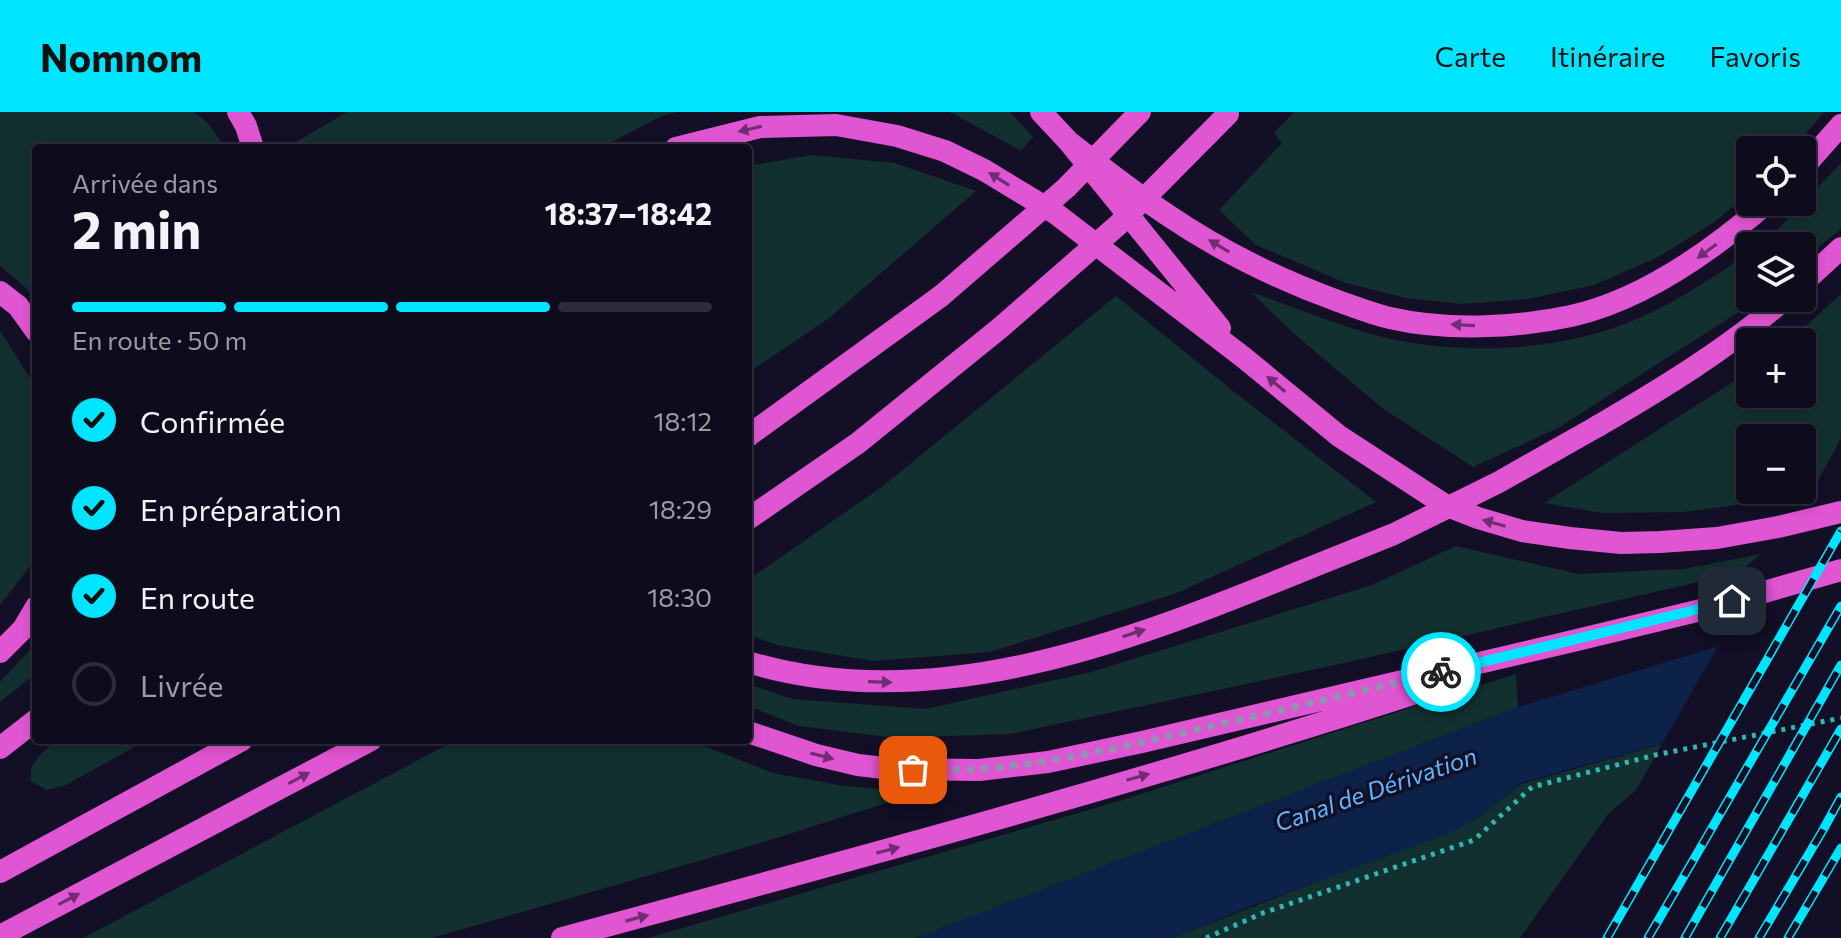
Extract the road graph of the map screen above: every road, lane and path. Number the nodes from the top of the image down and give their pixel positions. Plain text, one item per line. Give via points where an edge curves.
1 (238, 112) edge
2 (1041, 112) edge
3 (1140, 112) edge
4 (1229, 113) edge
5 (1841, 125) edge
6 (1069, 142) junction
7 (252, 144) edge
8 (692, 144) edge
9 (1816, 153) edge
10 (1752, 216) edge
11 (1841, 248) edge
12 (1816, 271) edge
13 (0, 292) edge
14 (1767, 312) edge
15 (32, 325) edge
16 (1243, 357) junction
17 (752, 433) edge
18 (1841, 512) edge
19 (752, 516) edge
20 (1841, 570) edge
21 (32, 614) edge
22 (1577, 640) junction
23 (0, 652) edge
24 (752, 663) edge
25 (1841, 718) edge
26 (32, 723) edge
27 (752, 733) edge
28 (235, 744) edge
29 (363, 744) edge
30 (0, 748) edge
31 (0, 872) edge
32 (0, 936) edge
33 (562, 938) edge
34 (1206, 938) edge

1 - 7 highway
2 - 6 highway
3 - 17 highway, bridge via 1066,188 941,296
4 - 19 highway, bridge via 1118,225 1000,328 858,443
5 - 9 highway
10 -> 6 highway via 1695,260 1609,304 1522,324 1429,323 1390,318 1348,304 1242,260 1168,215
6 - 16 highway
16 -> 8 highway via 1055,213 945,151 836,125 760,127
11 - 12 highway
13 - 15 highway
24 -> 14 highway, bridge via 857,681 950,679 1081,651 1223,604 1394,534 1499,482 1659,391
18 -> 16 highway via 1717,538 1660,542 1621,543 1522,531 1426,494 1339,436
20 - 22 highway
21 - 23 highway
27 -> 22 highway via 858,765 979,770 1142,742
33 -> 22 highway via 1154,773
25 - 34 path via 1655,755 1532,787 1474,840
26 - 30 highway
28 - 31 highway
32 -> 29 highway

